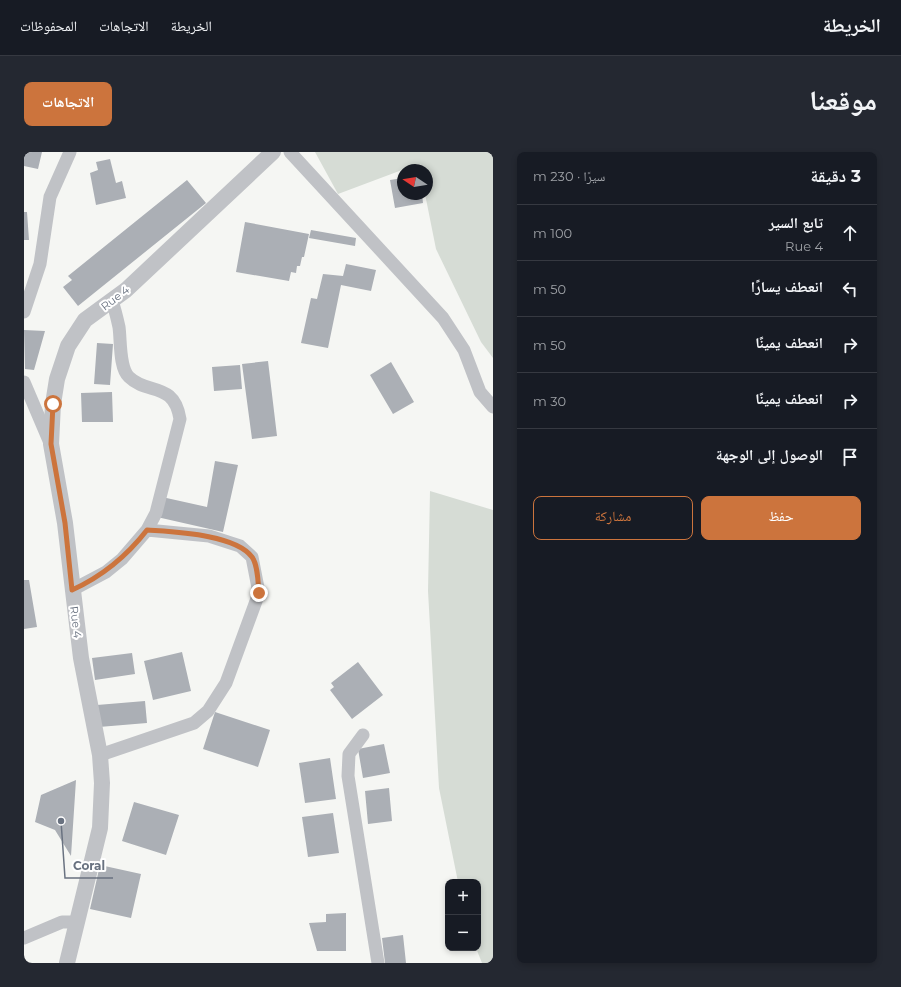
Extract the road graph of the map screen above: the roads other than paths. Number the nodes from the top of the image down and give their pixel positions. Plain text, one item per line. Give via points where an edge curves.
1 (70, 152) edge
2 (273, 152) edge
3 (290, 152) edge
4 (112, 301) junction
5 (24, 312) edge
6 (24, 382) edge
7 (493, 408) edge
8 (51, 444) junction
9 (147, 530) junction
10 (72, 590) junction
11 (363, 735) dead end
12 (100, 755) junction
13 (77, 922) junction
14 (24, 938) edge
15 (67, 963) edge
16 (378, 963) edge

1 - 5 street via 50,197 40,264
2 - 4 street, Rue 4 via 178,243
3 - 7 street via 443,318 464,350 480,392
4 - 8 street, Rue 4 via 85,320 68,346 55,392
4 - 9 street via 119,326 125,371 135,382 168,395 179,410 180,419 156,512
6 - 8 street
8 - 10 street, Rue 4 via 65,523
9 - 10 street via 106,572
9 - 12 street via 209,536 240,546 252,557 259,593 226,683 208,711 194,723
10 - 12 street, Rue 4 via 81,658
11 - 16 street via 349,754 348,776
12 - 13 street, Rue 4 via 100,828
13 - 14 street via 62,922
13 - 15 street, Rue 4

